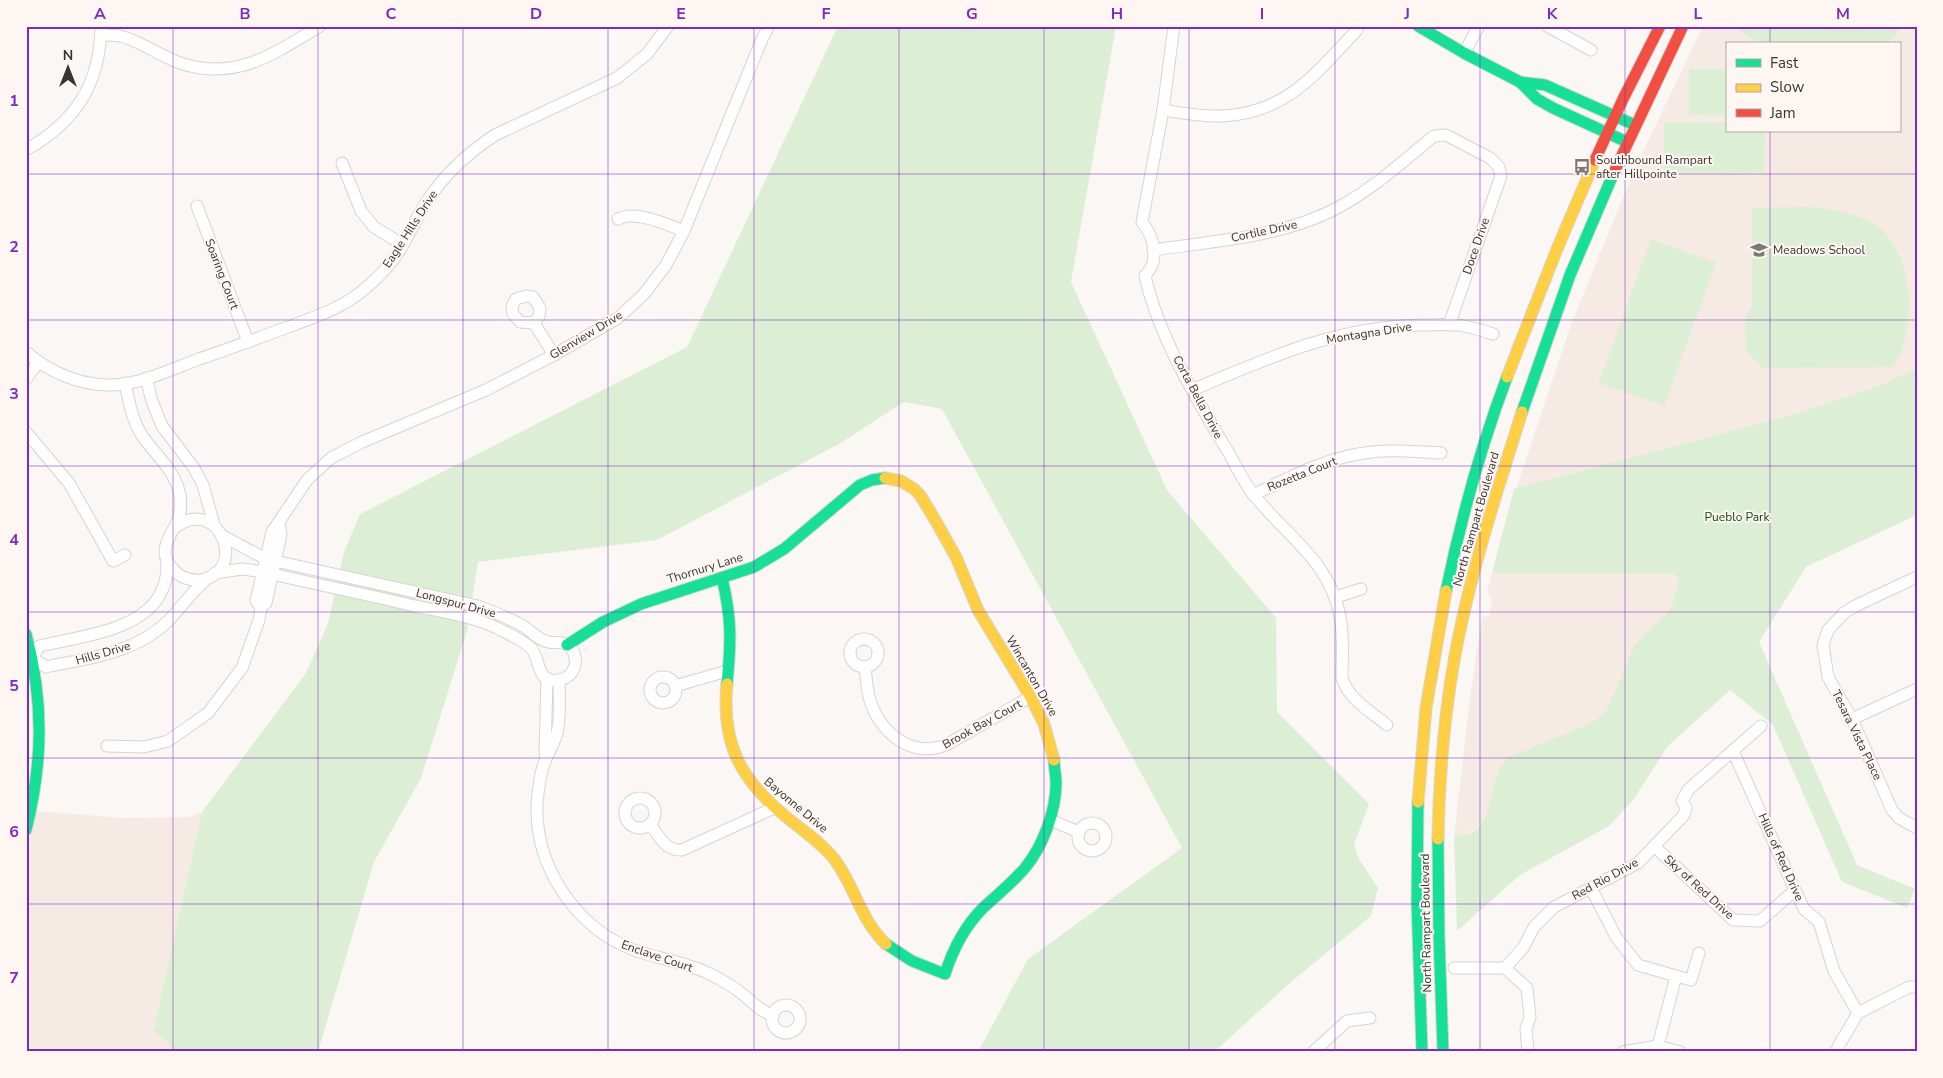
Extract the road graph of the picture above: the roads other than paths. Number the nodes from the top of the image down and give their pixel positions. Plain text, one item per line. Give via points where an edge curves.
1 (320, 26) edge
2 (668, 26) edge
3 (769, 26) edge
4 (1174, 26) edge
5 (1418, 26) edge
6 (1479, 26) edge
7 (1547, 26) edge
8 (1660, 26) edge
9 (1684, 26) edge
10 (101, 30) edge
11 (1357, 30) dead end
12 (1591, 50) dead end
13 (1464, 53) junction
14 (1520, 82) junction
15 (1162, 110) junction
16 (1614, 115) junction
17 (1635, 125) junction
18 (1606, 133) junction
19 (1438, 135) joint
20 (1627, 142) junction
21 (26, 150) edge
22 (342, 163) dead end
23 (197, 206) dead end
24 (618, 219) dead end
25 (684, 231) junction
26 (403, 245) junction
27 (1153, 250) junction
28 (534, 323) dead end
29 (1449, 325) junction
30 (1493, 334) dead end
31 (248, 342) junction
32 (26, 352) edge
33 (554, 355) junction
34 (38, 362) junction
35 (146, 378) junction
36 (26, 379) edge
37 (125, 383) junction
38 (1192, 390) junction
39 (26, 432) edge
40 (1441, 453) dead end
41 (894, 479) joint
42 (1253, 495) junction
43 (214, 525) junction
44 (174, 528) junction
45 (223, 536) junction
46 (125, 555) dead end
47 (271, 560) junction
48 (167, 561) junction
49 (268, 573) junction
50 (212, 575) junction
51 (1917, 576) edge
52 (722, 578) junction
53 (1361, 589) dead end
54 (1336, 597) junction
55 (26, 634) edge
56 (567, 645) junction
57 (1433, 654) junction
58 (1454, 658) junction
59 (30, 659) edge
60 (865, 667) dead end
61 (727, 671) junction
62 (547, 678) junction
63 (560, 680) junction
64 (675, 686) dead end
65 (1917, 688) edge
66 (1030, 697) junction
67 (1852, 719) junction
68 (1387, 724) dead end
69 (1761, 726) dead end
70 (108, 746) dead end
71 (1733, 751) junction
72 (544, 764) junction
73 (774, 808) junction
74 (1050, 820) junction
75 (650, 824) dead end
76 (1917, 828) edge
77 (26, 830) edge
78 (1079, 832) dead end
79 (1654, 846) junction
80 (1591, 888) junction
81 (1795, 890) junction
82 (1699, 953) dead end
83 (1454, 968) dead end
84 (1505, 968) junction
85 (945, 974) joint
86 (1676, 976) junction
87 (1917, 987) edge
88 (1858, 1013) junction
89 (773, 1016) dead end
90 (1370, 1018) dead end
91 (1658, 1046) junction
92 (1313, 1052) edge
93 (1422, 1052) edge
94 (1443, 1052) edge
95 (1528, 1052) edge
96 (1623, 1052) edge
97 (1680, 1052) edge
98 (1835, 1052) edge

1 - 10 street via 264,59 224,68 181,63
2 - 26 street, Eagle Hills Drive via 647,54 616,78 480,145 453,168 430,195
3 - 25 street, Glenview Drive
4 - 15 street
5 - 13 main road
6 - 13 street
7 - 12 street
8 - 16 main road, North Rampart Boulevard
9 - 17 main road, North Rampart Boulevard
10 - 21 street via 96,69 81,103 59,129
11 - 15 street via 1308,82 1270,106 1223,116
13 - 14 main road
14 - 16 main road via 1546,85
14 - 18 main road via 1538,99
15 - 27 street via 1142,222 1150,232
16 - 17 main road
16 - 18 main road, North Rampart Boulevard
17 - 20 main road, North Rampart Boulevard
18 - 20 main road
18 - 57 main road, North Rampart Boulevard via 1567,221 1496,409 1467,504 1443,598
19 - 27 street, Cortile Drive via 1369,189 1310,221 1275,231
19 - 29 street, Doce Drive via 1446,135 1490,158 1499,167 1501,176
20 - 58 main road, North Rampart Boulevard via 1548,331 1504,467
22 - 26 street via 361,211 374,227
23 - 31 street, Soaring Court
24 - 25 street via 624,216 652,219
25 - 33 street, Glenview Drive via 666,265 644,294 618,318
26 - 31 street, Eagle Hills Drive via 387,268 345,303
27 - 38 street, Corta Bella Drive via 1153,264 1145,276 1148,292
28 - 33 street
29 - 30 street, Montagna Drive
29 - 38 street, Montagna Drive via 1401,325 1336,335 1274,355
31 - 35 street, Eagle Hills Drive
32 - 34 street, Eagle Hills Drive
33 - 47 street, Glenview Drive via 486,390 331,458 307,480 279,524 281,534
34 - 36 street
34 - 37 street, Eagle Hills Drive via 60,374 86,382
35 - 37 street, Eagle Hills Drive
35 - 43 street via 162,426 203,485
37 - 44 street, Hills Drive via 138,428 177,486 180,505
38 - 42 street, Corta Bella Drive
39 - 46 street via 69,483 113,561
40 - 42 street, Rozetta Court via 1405,451 1351,455
41 - 52 main road, Thornury Lane via 878,478 864,483 776,555 744,572
41 - 66 main road, Wincanton Drive via 909,484 920,495 955,556 976,608
42 - 54 street, Corta Bella Drive via 1318,564
43 - 44 street via 197,519 185,521
43 - 45 street
44 - 48 street, Hills Drive via 166,544
45 - 47 street, Longspur Drive
45 - 50 street, Hills Drive via 226,556
47 - 49 street, Glenview Drive
47 - 56 street, Longspur Drive via 478,606 509,619 549,643
48 - 50 street via 178,574 188,579 198,580
48 - 59 street, Hills Drive via 166,579 160,594 134,619 113,629 39,646
49 - 50 street, Longspur Drive via 242,569
49 - 62 street, Longspur Drive via 479,621 506,632 531,648 537,656 540,671
49 - 70 street, Glenview Drive via 266,603 261,607 242,668 208,713 168,741 144,747
50 - 59 street, Hills Drive via 190,594 169,620 132,646 46,667
51 - 67 street, Tesara Vista Place via 1855,606 1828,630 1824,645 1828,677
52 - 56 main road, Thornury Lane via 628,610 592,627
52 - 61 main road, Bayonne Drive via 731,626
53 - 54 street
54 - 68 street, Corta Bella Drive via 1341,618 1344,686
55 - 59 main road
56 - 63 street via 574,654 575,665 570,675
57 - 58 main road
57 - 93 main road, North Rampart Boulevard via 1421,750 1416,853
58 - 94 main road, North Rampart Boulevard via 1438,822
59 - 77 main road via 38,699 40,748
60 - 66 street, Brook Bay Court via 870,698 877,716 895,738 917,748 933,749 948,744
61 - 64 street
61 - 73 main road, Bayonne Drive via 724,717 730,746 751,785
62 - 63 street
62 - 72 street, Enclave Court
63 - 72 street, Enclave Court via 558,729
65 - 67 street
66 - 74 main road, Wincanton Drive via 1045,724 1054,757 1055,791
67 - 76 street, Tesara Vista Place via 1892,810
69 - 71 street, Red Rio Drive
71 - 79 street, Red Rio Drive via 1688,790 1682,801 1686,808 1684,814
71 - 81 street, Hills of Red Drive
72 - 89 street, Enclave Court via 537,806 541,843 553,877 574,907 616,942 708,973
73 - 75 street via 680,850 665,844
73 - 85 main road, Bayonne Drive via 832,855 864,916 880,938 900,956
74 - 78 street
74 - 85 main road, Wincanton Drive via 1025,868 983,907 963,931
79 - 80 street, Red Rio Drive via 1638,863
79 - 81 street, Sky of Red Drive via 1733,920 1760,920
80 - 84 street, Red Rio Drive via 1554,907 1534,927 1523,948
80 - 86 street via 1616,937 1638,965
81 - 88 street, Hills of Red Drive via 1804,909 1819,922 1834,971
82 - 86 street via 1691,980
83 - 84 street
84 - 95 street via 1528,988
86 - 91 street
87 - 88 street via 1909,987
88 - 98 street
90 - 92 street via 1347,1021
91 - 96 street
91 - 97 street

